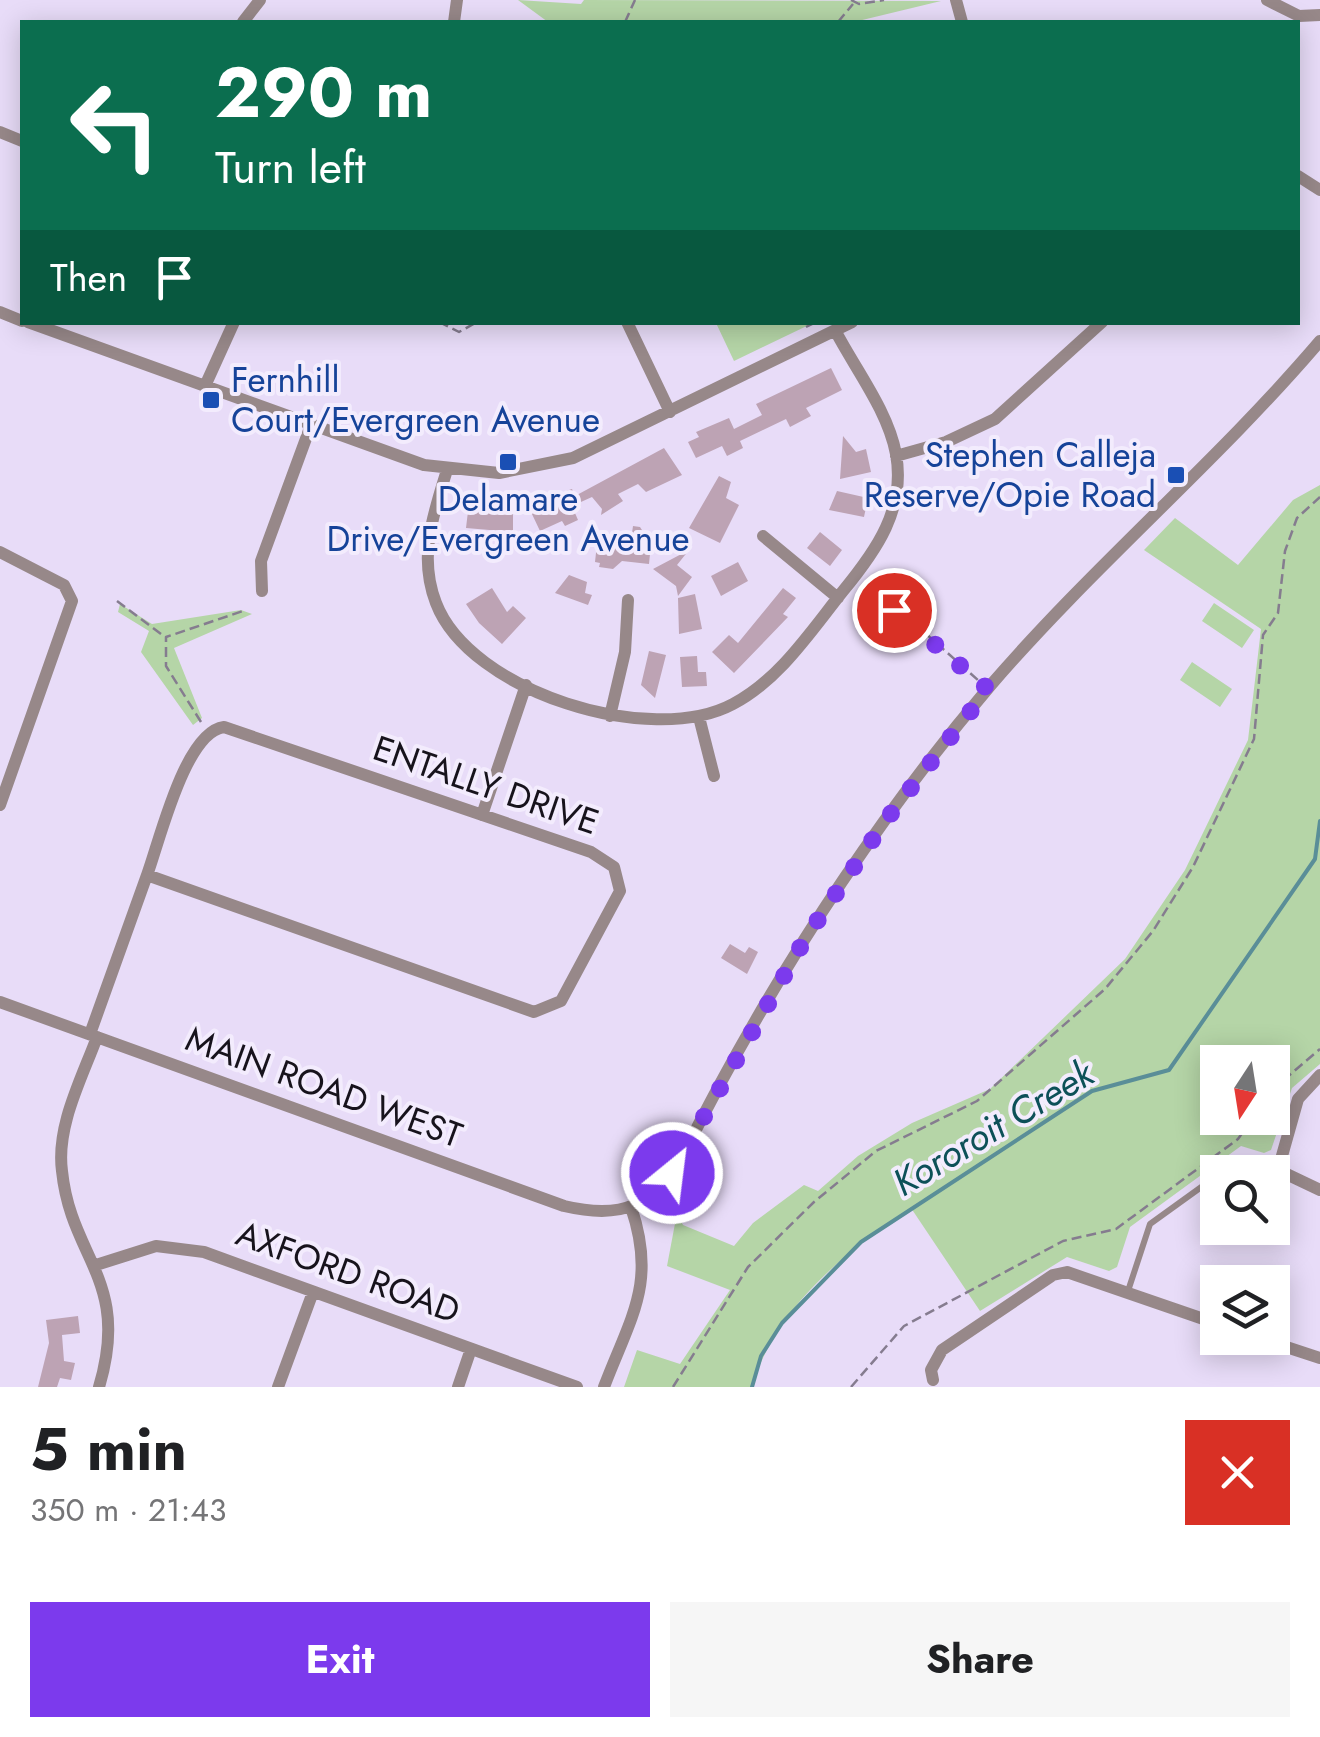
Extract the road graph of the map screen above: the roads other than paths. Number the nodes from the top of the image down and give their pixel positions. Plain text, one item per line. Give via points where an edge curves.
1 (260, 0) edge
2 (1267, 0) edge
3 (1320, 14) edge
4 (245, 20) edge
5 (33, 325) edge
6 (233, 325) edge
7 (627, 325) edge
8 (847, 325) edge
9 (1099, 325) edge
10 (836, 332) junction
11 (1320, 341) edge
12 (204, 386) junction
13 (670, 412) junction
14 (311, 425) junction
15 (896, 456) junction
16 (446, 470) junction
17 (763, 536) dead end
18 (0, 552) edge
19 (262, 590) dead end
20 (838, 598) junction
21 (628, 600) dead end
22 (526, 685) junction
23 (610, 716) junction
24 (699, 717) junction
25 (714, 776) dead end
26 (0, 805) edge
27 (482, 815) junction
28 (147, 875) junction
29 (0, 1002) edge
30 (94, 1036) junction
31 (1320, 1075) edge
32 (1282, 1155) edge
33 (1290, 1176) edge
34 (1200, 1188) edge
35 (1320, 1190) edge
36 (631, 1207) junction
37 (96, 1265) junction
38 (313, 1292) junction
39 (1127, 1293) junction
40 (1200, 1318) edge
41 (1290, 1348) edge
42 (471, 1349) junction
43 (1320, 1358) edge
44 (933, 1380) dead end
45 (99, 1387) edge
46 (278, 1387) edge
47 (458, 1387) edge
48 (577, 1387) edge
49 (604, 1387) edge

1 - 4 street
2 - 3 street via 1299,16
5 - 12 street
6 - 12 street
7 - 13 street
8 - 10 street
9 - 15 street via 994,419
10 - 13 street
10 - 15 street
11 - 36 street via 988,689 805,939 672,1173
12 - 14 street
13 - 16 street via 552,465 499,473
14 - 16 street
14 - 19 street via 261,561
15 - 20 street via 896,496 884,536
16 - 22 street via 428,544 435,602 476,658
17 - 20 street
18 - 26 street via 58,581 72,601
20 - 24 street via 774,674 732,705
21 - 23 street via 625,652
22 - 23 street
22 - 27 street
23 - 24 street via 653,722
24 - 25 street
27 - 28 street, ENTALLY DRIVE via 219,728 195,745
27 - 28 street, ENTALLY DRIVE via 591,852 618,873 616,903 567,992 547,1010 517,1008
28 - 30 street, ENTALLY DRIVE
29 - 30 street, MAIN ROAD WEST
30 - 36 street, MAIN ROAD WEST via 564,1206 607,1213
30 - 37 street, ENTALLY DRIVE via 61,1155 65,1188
31 - 32 street via 1298,1098
33 - 35 street
34 - 39 lane via 1150,1224
36 - 49 street via 644,1272
37 - 38 street, AXFORD ROAD via 137,1250 188,1248
37 - 45 street, ENTALLY DRIVE via 108,1313
38 - 42 street, AXFORD ROAD
38 - 46 street
39 - 40 street
39 - 44 street via 1067,1272 1053,1275 942,1350
41 - 43 street
42 - 47 street
42 - 48 street, AXFORD ROAD

